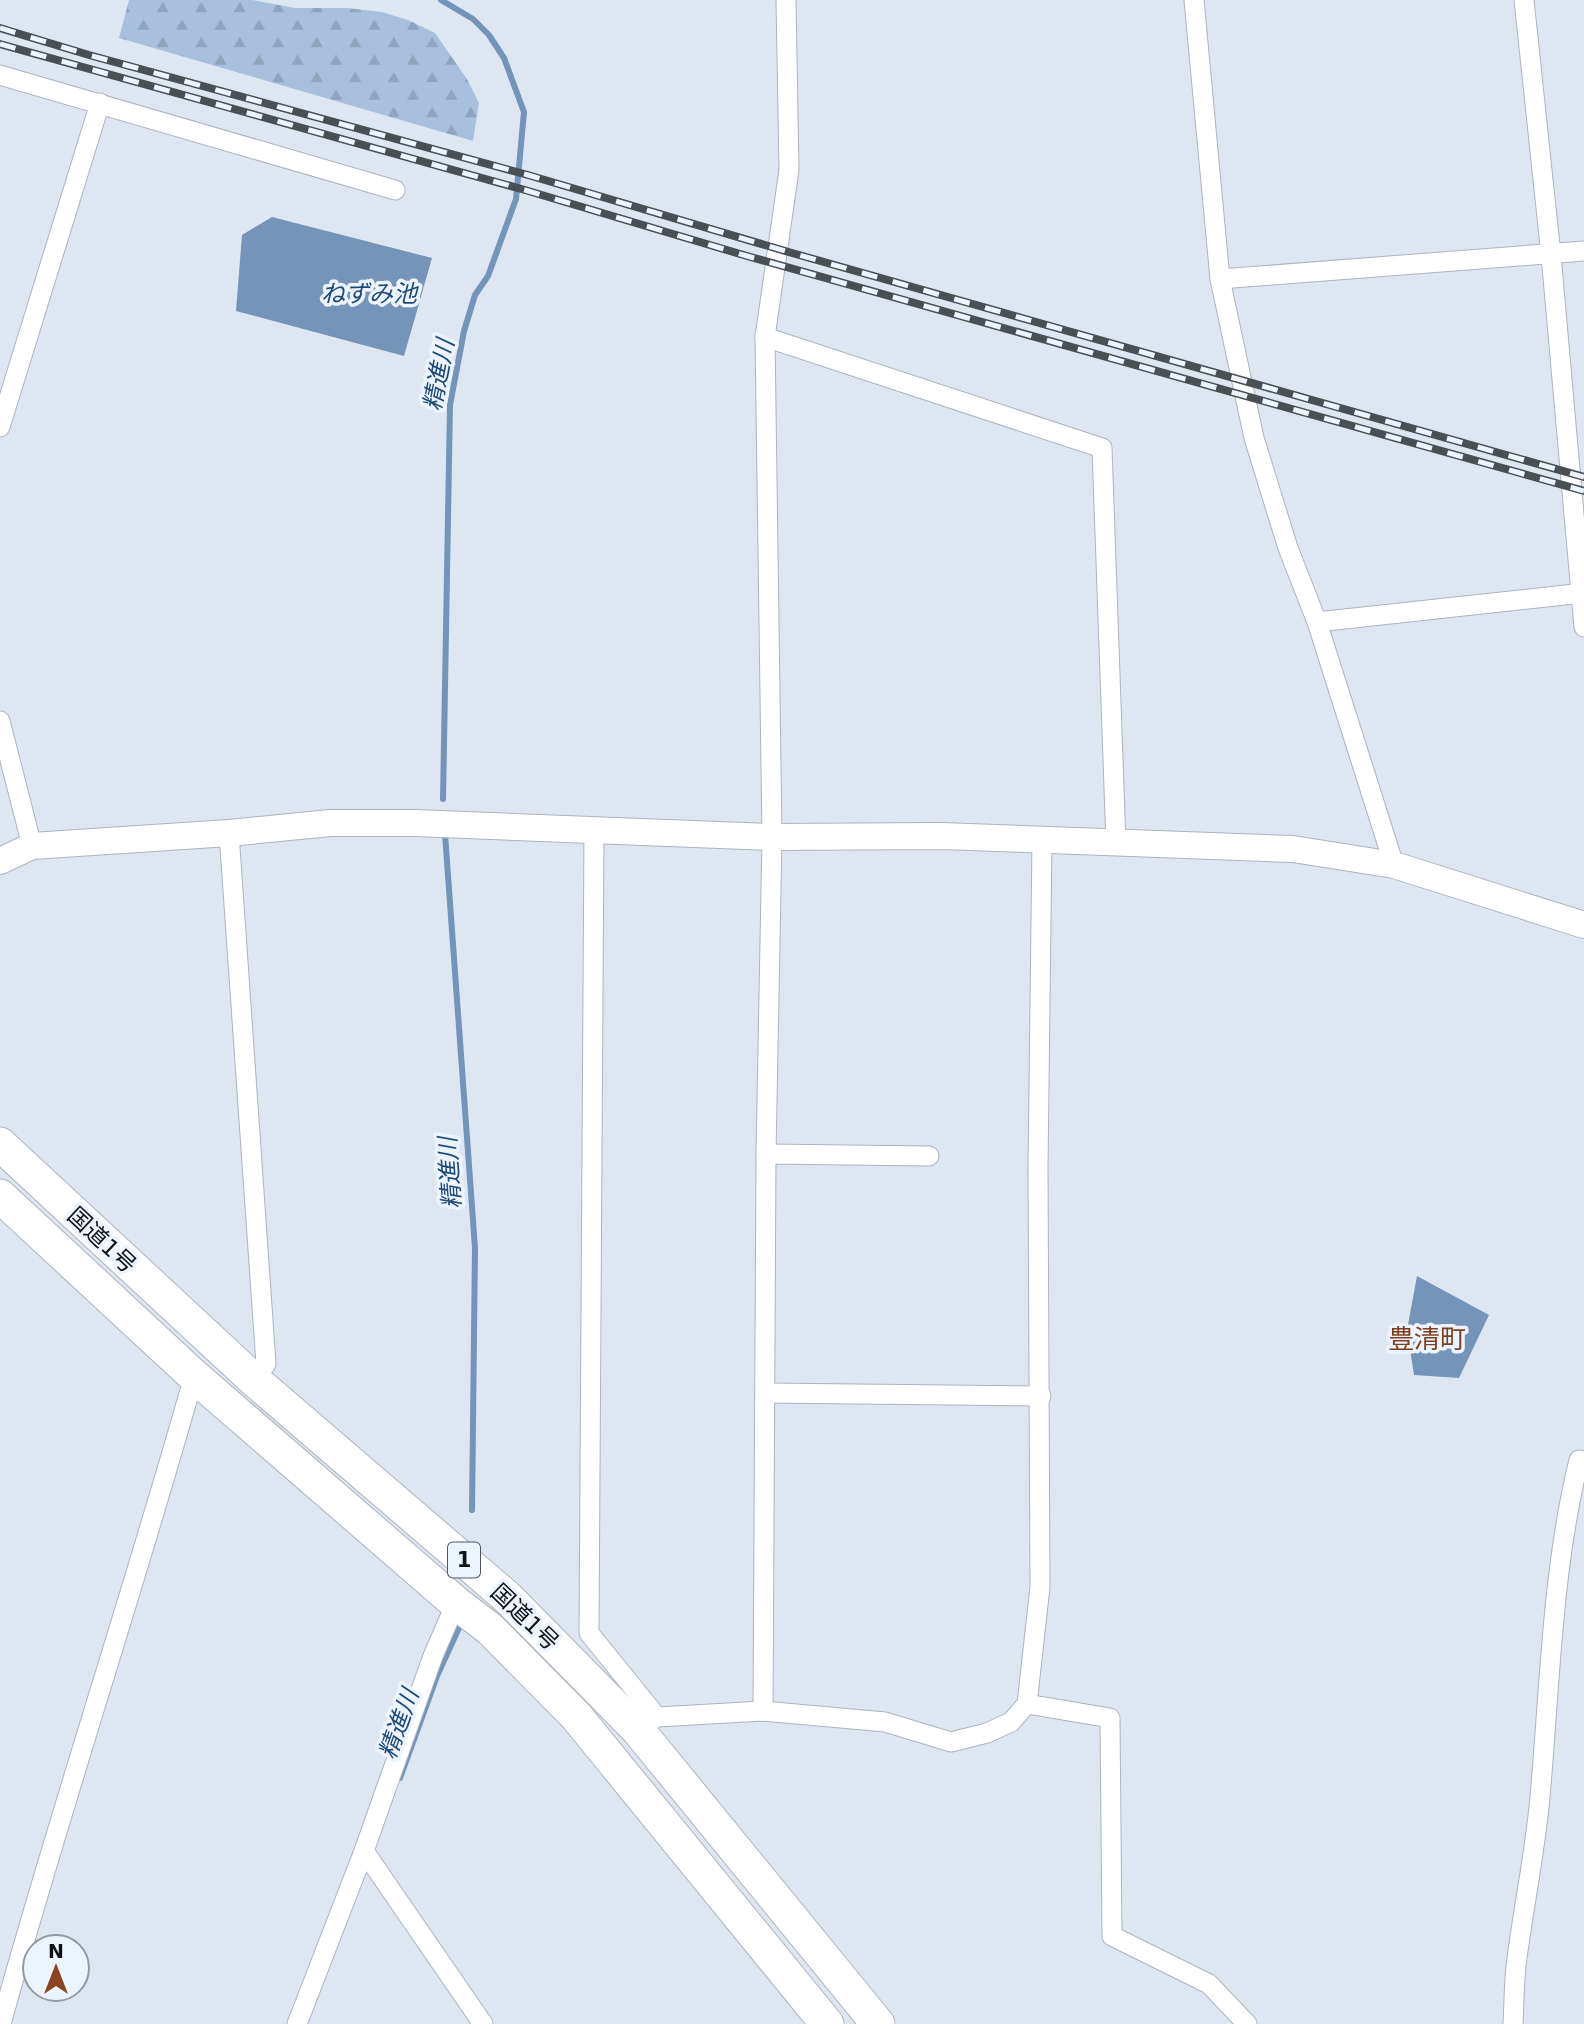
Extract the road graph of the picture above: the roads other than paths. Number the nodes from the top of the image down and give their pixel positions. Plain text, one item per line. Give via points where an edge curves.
1 (786, 0) edge
2 (1194, 0) edge
3 (1524, 0) edge
4 (0, 75) edge
5 (100, 103) junction
6 (395, 190) dead end
7 (1584, 251) edge
8 (1551, 255) junction
9 (1220, 279) junction
10 (765, 337) junction
11 (0, 427) edge
12 (1582, 593) edge
13 (1317, 622) junction
14 (1584, 628) edge
15 (0, 721) edge
16 (594, 832) junction
17 (229, 833) junction
18 (772, 836) junction
19 (1042, 839) junction
20 (1116, 844) junction
21 (32, 846) junction
22 (0, 861) edge
23 (1394, 865) junction
24 (1584, 925) edge
25 (0, 1144) edge
26 (766, 1154) junction
27 (929, 1156) dead end
28 (0, 1196) edge
29 (194, 1376) junction
30 (253, 1379) junction
31 (766, 1393) junction
32 (1041, 1396) junction
33 (1584, 1461) edge
34 (456, 1603) junction
35 (1027, 1704) junction
36 (763, 1711) junction
37 (647, 1723) junction
38 (364, 1852) junction
39 (1, 2024) edge
40 (297, 2024) edge
41 (483, 2024) edge
42 (827, 2024) edge
43 (878, 2024) edge
44 (1247, 2024) edge
45 (1513, 2024) edge

1 - 10 street via 789,170
2 - 9 street
3 - 8 street
4 - 5 street
5 - 6 street
5 - 11 street
7 - 8 street
8 - 9 street
8 - 12 street
9 - 13 street via 1254,438
10 - 18 street
10 - 20 street via 1102,448
12 - 13 street
12 - 14 street
13 - 23 street
15 - 21 street
16 - 17 street via 330,823
16 - 18 street
16 - 37 street via 589,1633
17 - 21 street
17 - 30 street via 266,1364
18 - 19 street
18 - 26 street
19 - 20 street
19 - 32 street
20 - 23 street via 1293,849
21 - 22 street
23 - 24 street
25 - 30 highway, 国道1号 / 1
26 - 27 street
26 - 31 street
28 - 29 highway, 国道1号 / 1
29 - 34 highway, 国道1号 / 1
29 - 39 street
30 - 37 highway, 国道1号 / 1
31 - 32 street
31 - 36 street
32 - 35 street via 1040,1587
33 - 45 street via 1579,1460 1567,1508 1553,1617 1540,1797 1516,1966
34 - 38 street
34 - 42 highway, 国道1号 / 1 via 490,1629 576,1716
35 - 36 street via 1011,1722 987,1734 951,1742 885,1722
35 - 44 street via 1110,1718 1112,1936 1209,1984
36 - 37 street
37 - 43 highway, 国道1号 / 1
38 - 40 street
38 - 41 street

